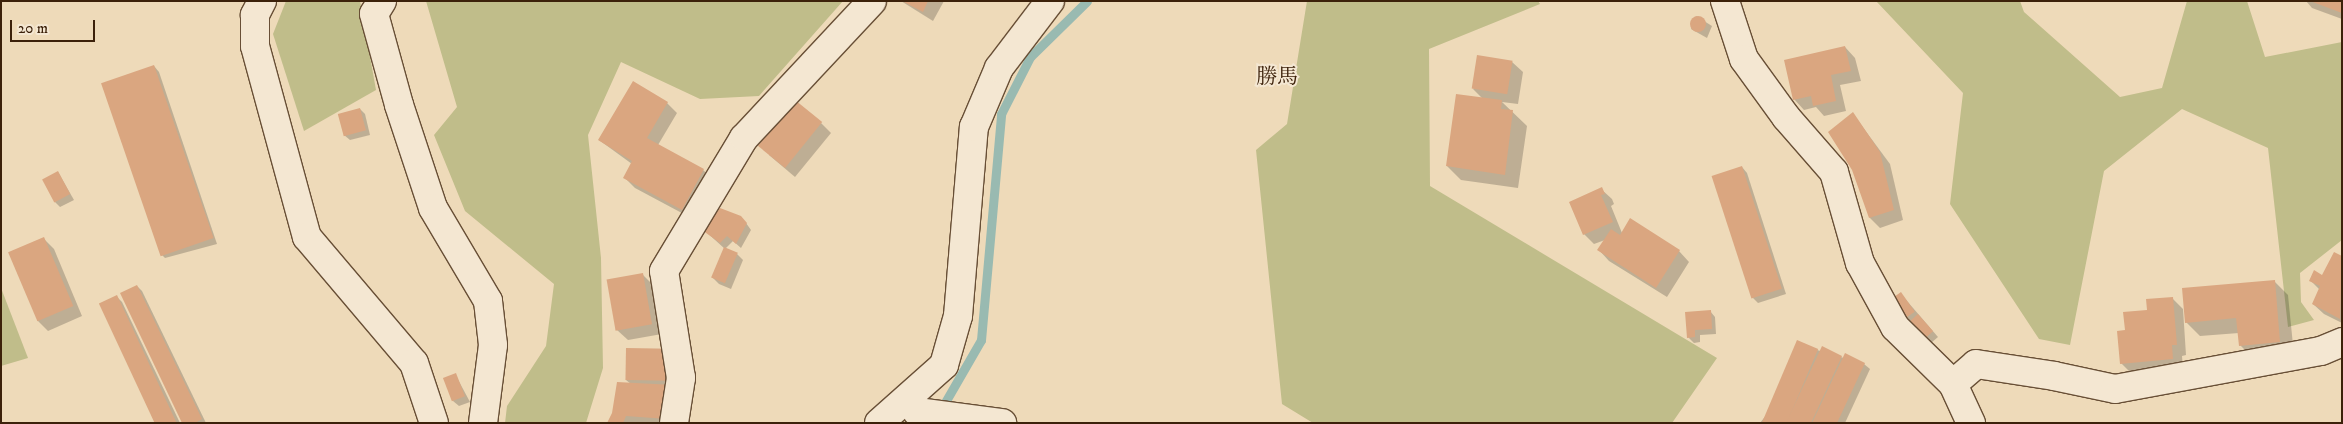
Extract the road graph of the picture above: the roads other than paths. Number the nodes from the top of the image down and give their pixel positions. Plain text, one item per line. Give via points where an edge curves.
1 (262, 1) edge
2 (382, 1) edge
3 (872, 1) edge
4 (1050, 1) edge
5 (1725, 1) edge
6 (2342, 342) edge
7 (944, 365) junction
8 (1953, 384) junction
9 (914, 417) edge
10 (434, 423) edge
11 (483, 423) edge
12 (674, 423) edge
13 (879, 423) edge
14 (1002, 423) edge
15 (1971, 423) edge

1 - 10 street via 255,15 255,46 307,237 414,363
2 - 11 street via 374,14 399,105 433,208 488,301 493,344
3 - 12 street via 744,138 664,271 681,378
4 - 7 street via 1000,68 974,127 958,316
5 - 8 street via 1744,59 1786,117 1834,172 1860,263 1895,327
6 - 8 street via 2321,351 2115,389 1976,364
7 - 9 street
7 - 13 street
8 - 15 street
9 - 14 street

